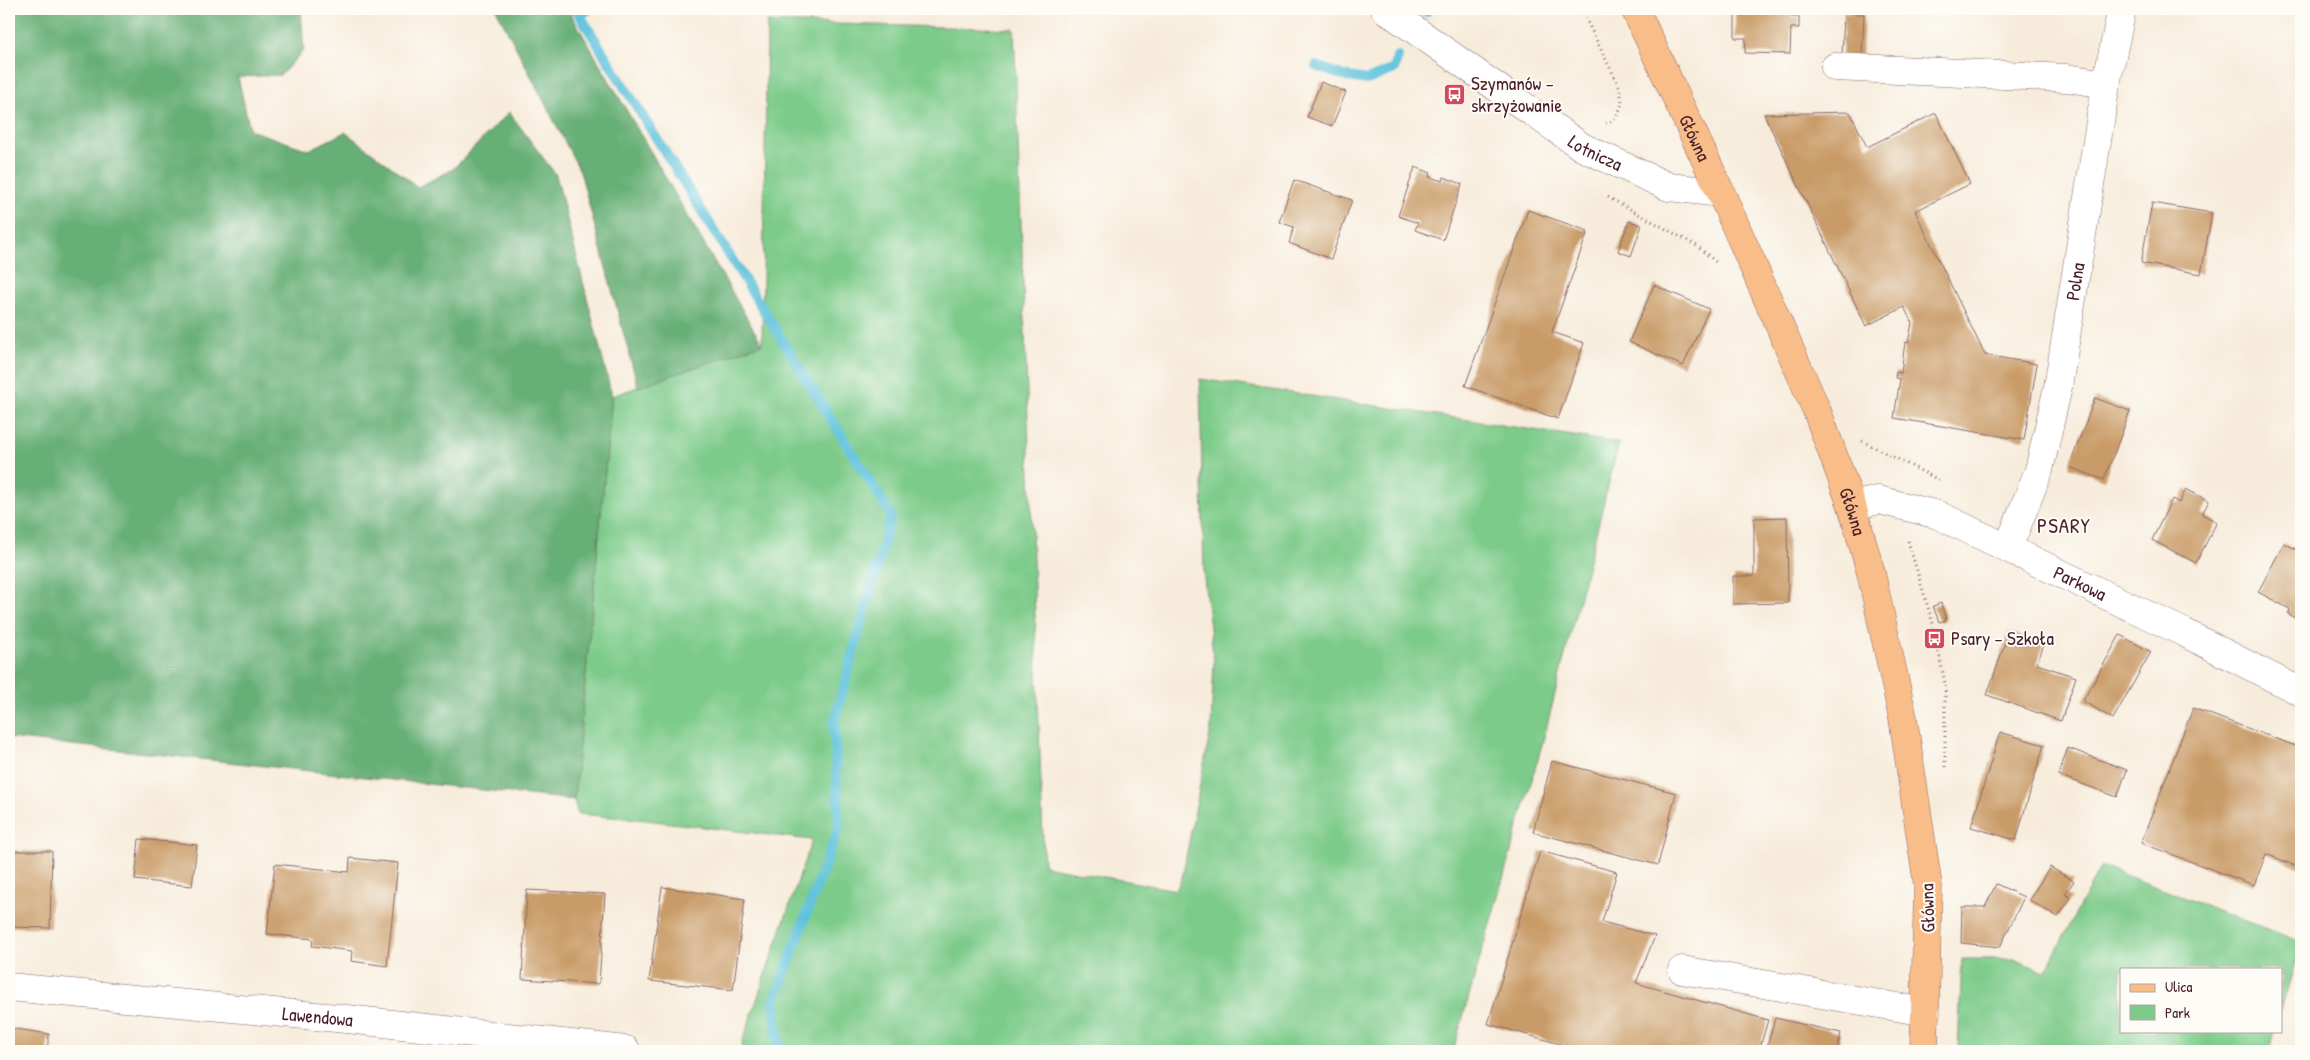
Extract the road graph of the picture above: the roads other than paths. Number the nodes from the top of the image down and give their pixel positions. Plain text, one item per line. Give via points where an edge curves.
1 (1385, 9) edge
2 (1635, 9) edge
3 (2122, 9) edge
4 (1835, 67) dead end
5 (2106, 84) junction
6 (1721, 193) junction
7 (1852, 506) junction
8 (2008, 548) junction
9 (2301, 692) edge
10 (1682, 970) dead end
11 (9, 987) edge
12 (1926, 1012) junction
13 (626, 1050) edge
14 (1924, 1051) edge

1 - 6 street, Lotnicza via 1582,147 1668,187
2 - 6 main road, Główna
3 - 5 street, Polna
4 - 5 street via 2067,78
5 - 8 street, Polna via 2058,387 2039,470
6 - 7 main road, Główna via 1817,412
7 - 8 street, Parkowa via 1879,500 1938,515
7 - 12 main road, Główna via 1890,652 1914,786 1928,886
8 - 9 street, Parkowa
10 - 12 street
11 - 13 street, Lawendowa
12 - 14 main road, Główna

